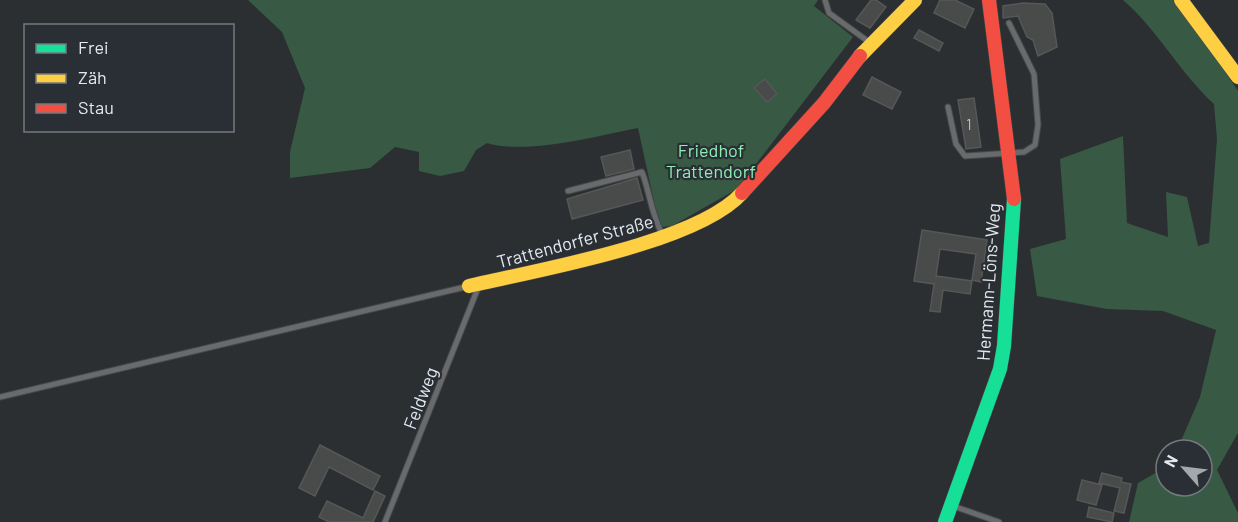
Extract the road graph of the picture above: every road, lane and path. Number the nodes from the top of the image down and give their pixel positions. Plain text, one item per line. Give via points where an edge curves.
1 (825, 0) edge
2 (915, 0) edge
3 (988, 0) edge
4 (1181, 0) edge
5 (1010, 23) dead end
6 (870, 43) junction
7 (1238, 77) edge
8 (948, 107) dead end
9 (1008, 154) junction
10 (568, 191) dead end
11 (663, 237) junction
12 (474, 285) junction
13 (0, 397) edge
14 (951, 506) junction
15 (386, 522) edge
16 (945, 522) edge
17 (999, 522) edge

1 - 6 lane via 829,13
2 - 6 street, Trattendorfer Straße
3 - 9 street, Hermann-Löns-Weg
4 - 7 street
5 - 9 lane via 1034,74 1038,126 1035,146
6 - 11 street, Trattendorfer Straße via 824,103 733,203
8 - 9 lane via 956,144 965,156
9 - 14 street, Hermann-Löns-Weg via 1014,202 1004,346 1000,369
10 - 11 lane via 642,172 649,207
11 - 12 street, Trattendorfer Straße
12 - 13 lane
12 - 15 lane, Feldweg
14 - 16 street, Hermann-Löns-Weg
14 - 17 lane

